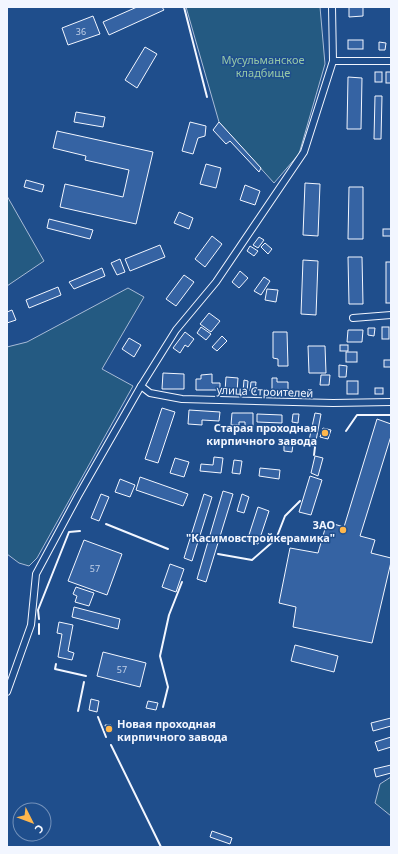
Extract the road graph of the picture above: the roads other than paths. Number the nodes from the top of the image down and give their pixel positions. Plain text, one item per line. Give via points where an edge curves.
1 (332, 7) edge
2 (333, 61) junction
3 (391, 61) edge
4 (391, 315) edge
5 (353, 318) dead end
6 (141, 386) junction
7 (391, 402) edge
8 (7, 692) edge

1 - 2 street
2 - 3 street
2 - 6 street via 304,152 216,282 176,330
4 - 5 street
6 - 7 street, улица Строителей via 150,393 182,399
6 - 8 street via 36,574 31,625

